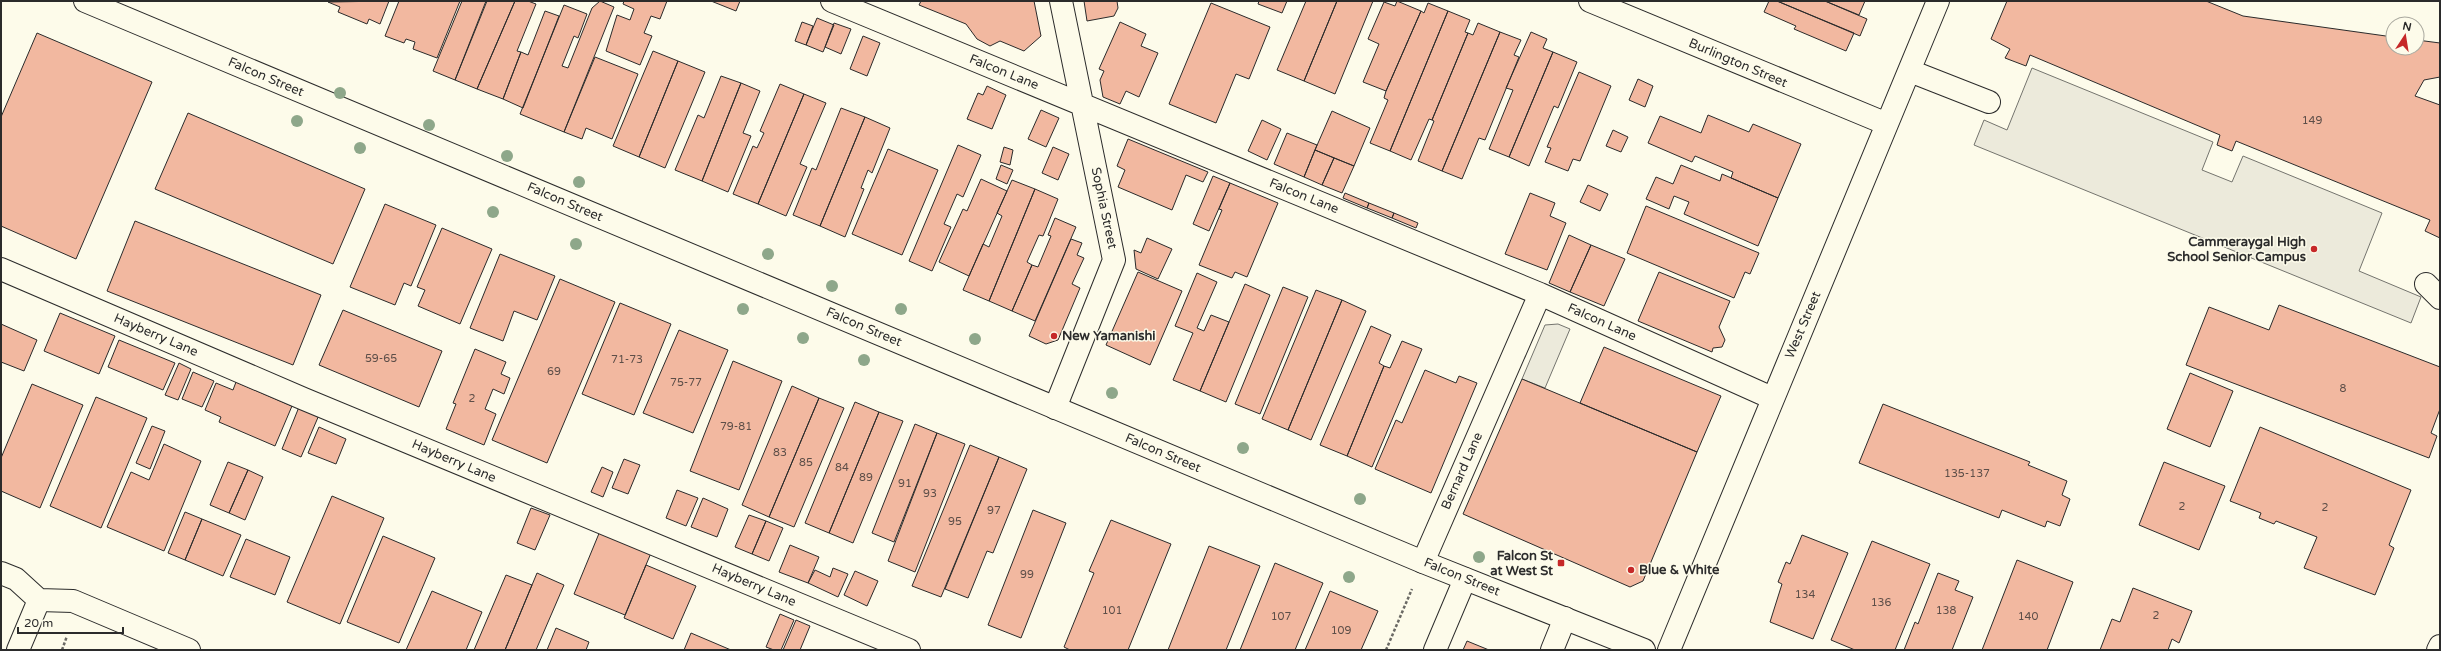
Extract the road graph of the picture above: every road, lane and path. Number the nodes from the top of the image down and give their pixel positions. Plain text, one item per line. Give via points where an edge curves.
1 (86, 1) edge
2 (832, 1) edge
3 (1061, 1) edge
4 (1590, 1) edge
5 (1938, 1) edge
6 (1910, 71) junction
7 (1989, 102) dead end
8 (1083, 104) junction
9 (1887, 124) junction
10 (1, 269) edge
11 (1540, 294) junction
12 (1772, 398) junction
13 (1055, 408) junction
14 (1423, 562) junction
15 (1, 573) edge
16 (1464, 579) junction
17 (38, 600) junction
18 (1565, 618) junction
19 (67, 636) dead end
20 (2440, 646) edge
21 (18, 650) edge
22 (62, 650) edge
23 (189, 650) edge
24 (909, 650) edge
25 (1386, 650) edge
26 (1435, 650) edge
27 (1552, 650) edge
28 (1644, 650) edge
29 (1669, 650) edge
30 (2438, 650) edge

1 - 13 street, Falcon Street
2 - 8 street, Falcon Lane
3 - 8 street, Sophia Street
4 - 9 street, Burlington Street
5 - 6 street, West Street
6 - 7 street
6 - 9 street, West Street
8 - 11 street, Falcon Lane
8 - 13 street, Sophia Street via 1114,260
9 - 12 street, West Street
10 - 24 street, Hayberry Lane via 304,399
11 - 12 street, Falcon Lane
11 - 14 street, Bernard Lane
12 - 29 street, West Street
13 - 14 street, Falcon Street
14 - 16 street, Falcon Street
14 - 25 path
15 - 17 street via 16,579
16 - 18 street, Falcon Street
16 - 26 street
17 - 21 street
17 - 23 street via 73,601
18 - 27 street
18 - 28 street, Falcon Street
19 - 22 path
20 - 30 street

